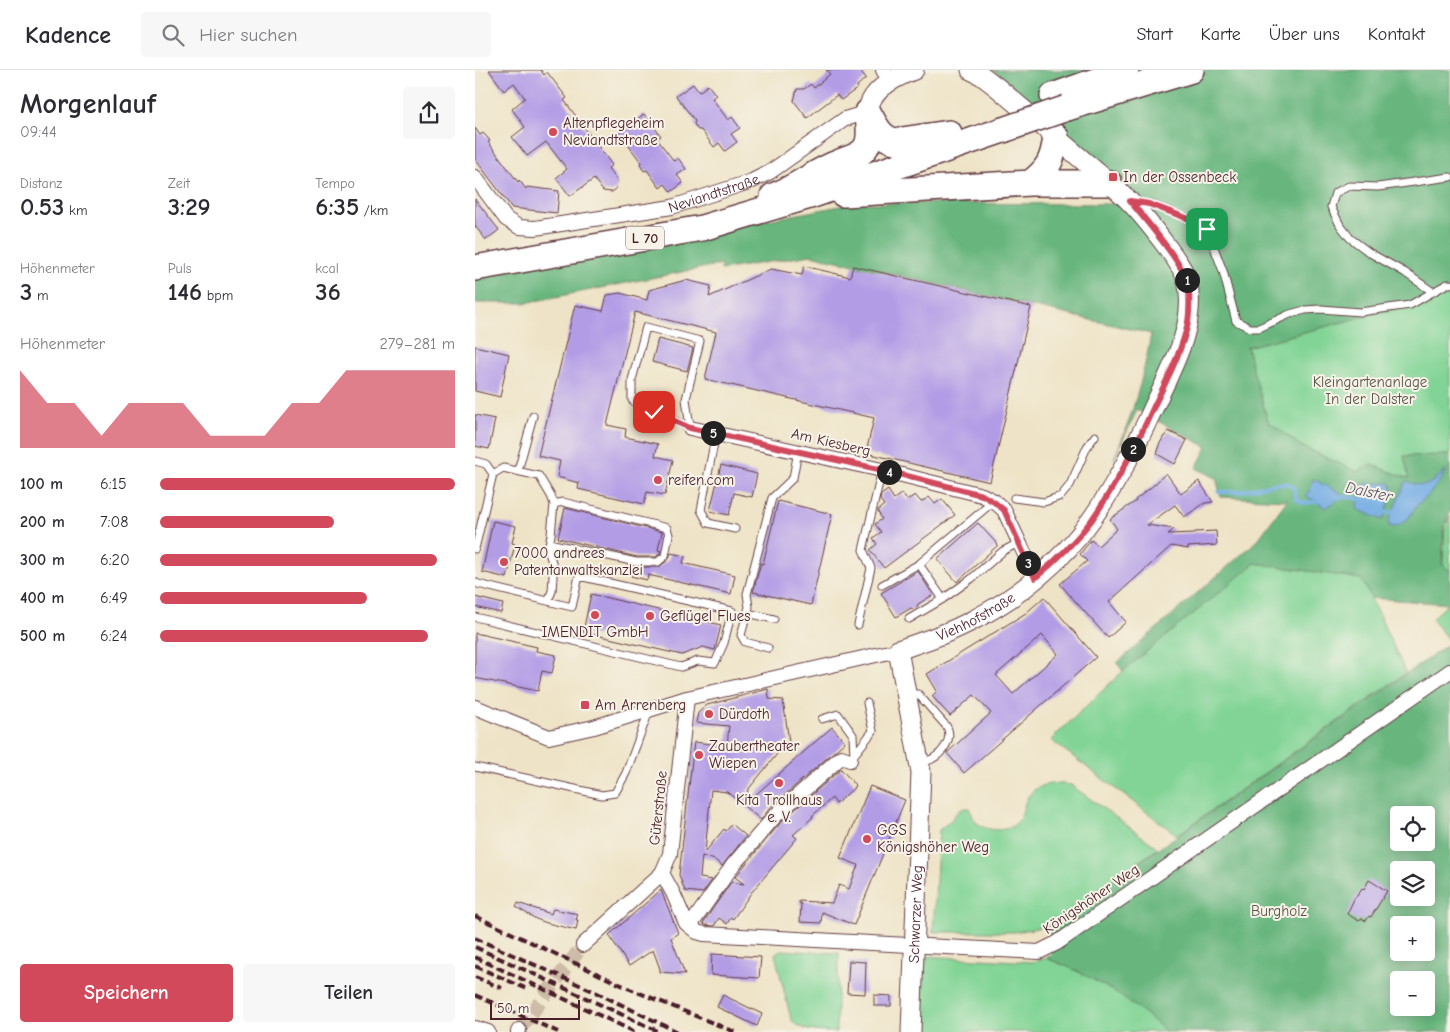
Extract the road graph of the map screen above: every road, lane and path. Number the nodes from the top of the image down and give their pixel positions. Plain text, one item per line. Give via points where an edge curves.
1 (914, 70) edge
2 (971, 70) edge
3 (1126, 70) edge
4 (1191, 70) edge
5 (886, 76) edge
6 (1060, 102) junction
7 (868, 112) junction
8 (996, 124) junction
9 (949, 133) junction
10 (1056, 137) junction
11 (475, 177) edge
12 (1450, 177) edge
13 (1030, 184) junction
14 (782, 193) junction
15 (1120, 193) junction
16 (813, 195) junction
17 (475, 257) edge
18 (475, 268) edge
19 (1450, 284) edge
20 (1433, 292) junction
21 (533, 416) dead end
22 (690, 428) junction
23 (716, 433) junction
24 (1095, 436) dead end
25 (798, 451) junction
26 (475, 461) edge
27 (883, 470) junction
28 (518, 471) junction
29 (493, 474) junction
30 (1014, 498) dead end
31 (994, 502) junction
32 (553, 504) junction
33 (735, 529) dead end
34 (1020, 542) junction
35 (549, 543) junction
36 (475, 549) edge
37 (919, 564) junction
38 (1035, 578) junction
39 (475, 582) edge
40 (882, 585) dead end
41 (943, 599) junction
42 (548, 601) junction
43 (747, 613) junction
44 (475, 617) edge
45 (775, 619) dead end
46 (909, 619) dead end
47 (858, 625) dead end
48 (768, 648) dead end
49 (898, 650) junction
50 (1450, 671) edge
51 (907, 694) junction
52 (687, 698) junction
53 (867, 703) dead end
54 (475, 707) edge
55 (649, 711) junction
56 (822, 719) dead end
57 (852, 758) junction
58 (920, 761) junction
59 (475, 767) edge
60 (662, 873) junction
61 (690, 926) junction
62 (583, 944) tunnel mouth
63 (914, 946) junction
64 (475, 1028) edge
65 (488, 1032) edge
66 (911, 1032) edge

1 - 5 street
2 - 10 street via 998,88
3 - 6 highway, L 70
4 - 6 highway, L 70
5 - 7 street via 871,100
6 - 8 highway, L 70
7 - 9 highway via 879,130 895,141
7 - 11 street, Neviandtstraße via 845,119 752,182 672,207 535,228 519,227 506,219
7 - 14 highway via 869,138 861,154 817,172
8 - 9 highway, L 70
8 - 16 highway, L 70
9 - 14 highway, L 70
10 - 13 highway via 1050,165
10 - 15 street
12 - 20 lane via 1378,187 1349,186 1335,193 1331,207 1350,238 1370,254
13 - 15 highway, L 70
13 - 16 highway, L 70
14 - 17 highway, L 70 via 699,217
15 - 20 lane via 1204,225 1223,271 1236,321 1250,328 1259,328 1305,310 1360,312 1410,305
15 - 38 street, Viehhofstraße via 1152,227 1187,278 1190,303 1187,329 1143,432 1102,503 1075,541
16 - 18 highway, L 70 via 702,228
19 - 20 lane
21 - 28 lane
22 - 22 lane via 643,409 632,400 632,380 646,327 700,341 686,399
22 - 23 street, Am Kiesberg
23 - 25 street, Am Kiesberg
23 - 33 lane via 701,510 708,523
24 - 30 lane via 1061,496 1044,502
25 - 27 street, Am Kiesberg
25 - 43 lane via 793,478 772,498 747,594
26 - 29 lane via 486,464
27 - 31 street, Am Kiesberg via 982,495
27 - 47 lane via 863,550 871,568
28 - 29 lane via 503,468
28 - 32 lane via 539,476
29 - 36 lane
31 - 34 street, Am Kiesberg via 1004,510
31 - 37 lane
32 - 35 lane
32 - 35 lane via 563,502 667,528 669,536 665,556 659,562 636,562
34 - 38 street, Am Kiesberg
34 - 41 lane via 1003,551
35 - 42 lane via 553,577
37 - 40 lane
37 - 41 lane
38 - 49 street, Viehhofstraße via 1011,598 977,618
39 - 42 lane
41 - 46 lane
42 - 44 lane via 572,607 579,576 732,611 715,663 698,661 681,667
43 - 45 lane
43 - 48 lane via 741,635 745,642
49 - 51 street, Schwarzer Weg
49 - 52 street, Viehhofstraße
50 - 63 street, Königshöher Weg via 1048,948 1039,952
51 - 58 street, Schwarzer Weg
51 - 58 lane via 918,694 950,732 946,745 937,755 931,760
52 - 55 street, Viehhofstraße
52 - 60 street, Güterstraße via 670,854
53 - 57 lane via 873,731
54 - 55 street, Viehhofstraße via 549,737
55 - 59 lane via 626,774 615,793 602,795
56 - 57 lane via 839,714 853,735
57 - 61 street via 841,757 775,815 733,865
58 - 63 street, Schwarzer Weg
60 - 61 street
60 - 62 street, Güterstraße
61 - 63 street, Königshöher Weg via 704,934
63 - 66 street, Schwarzer Weg
64 - 65 street

